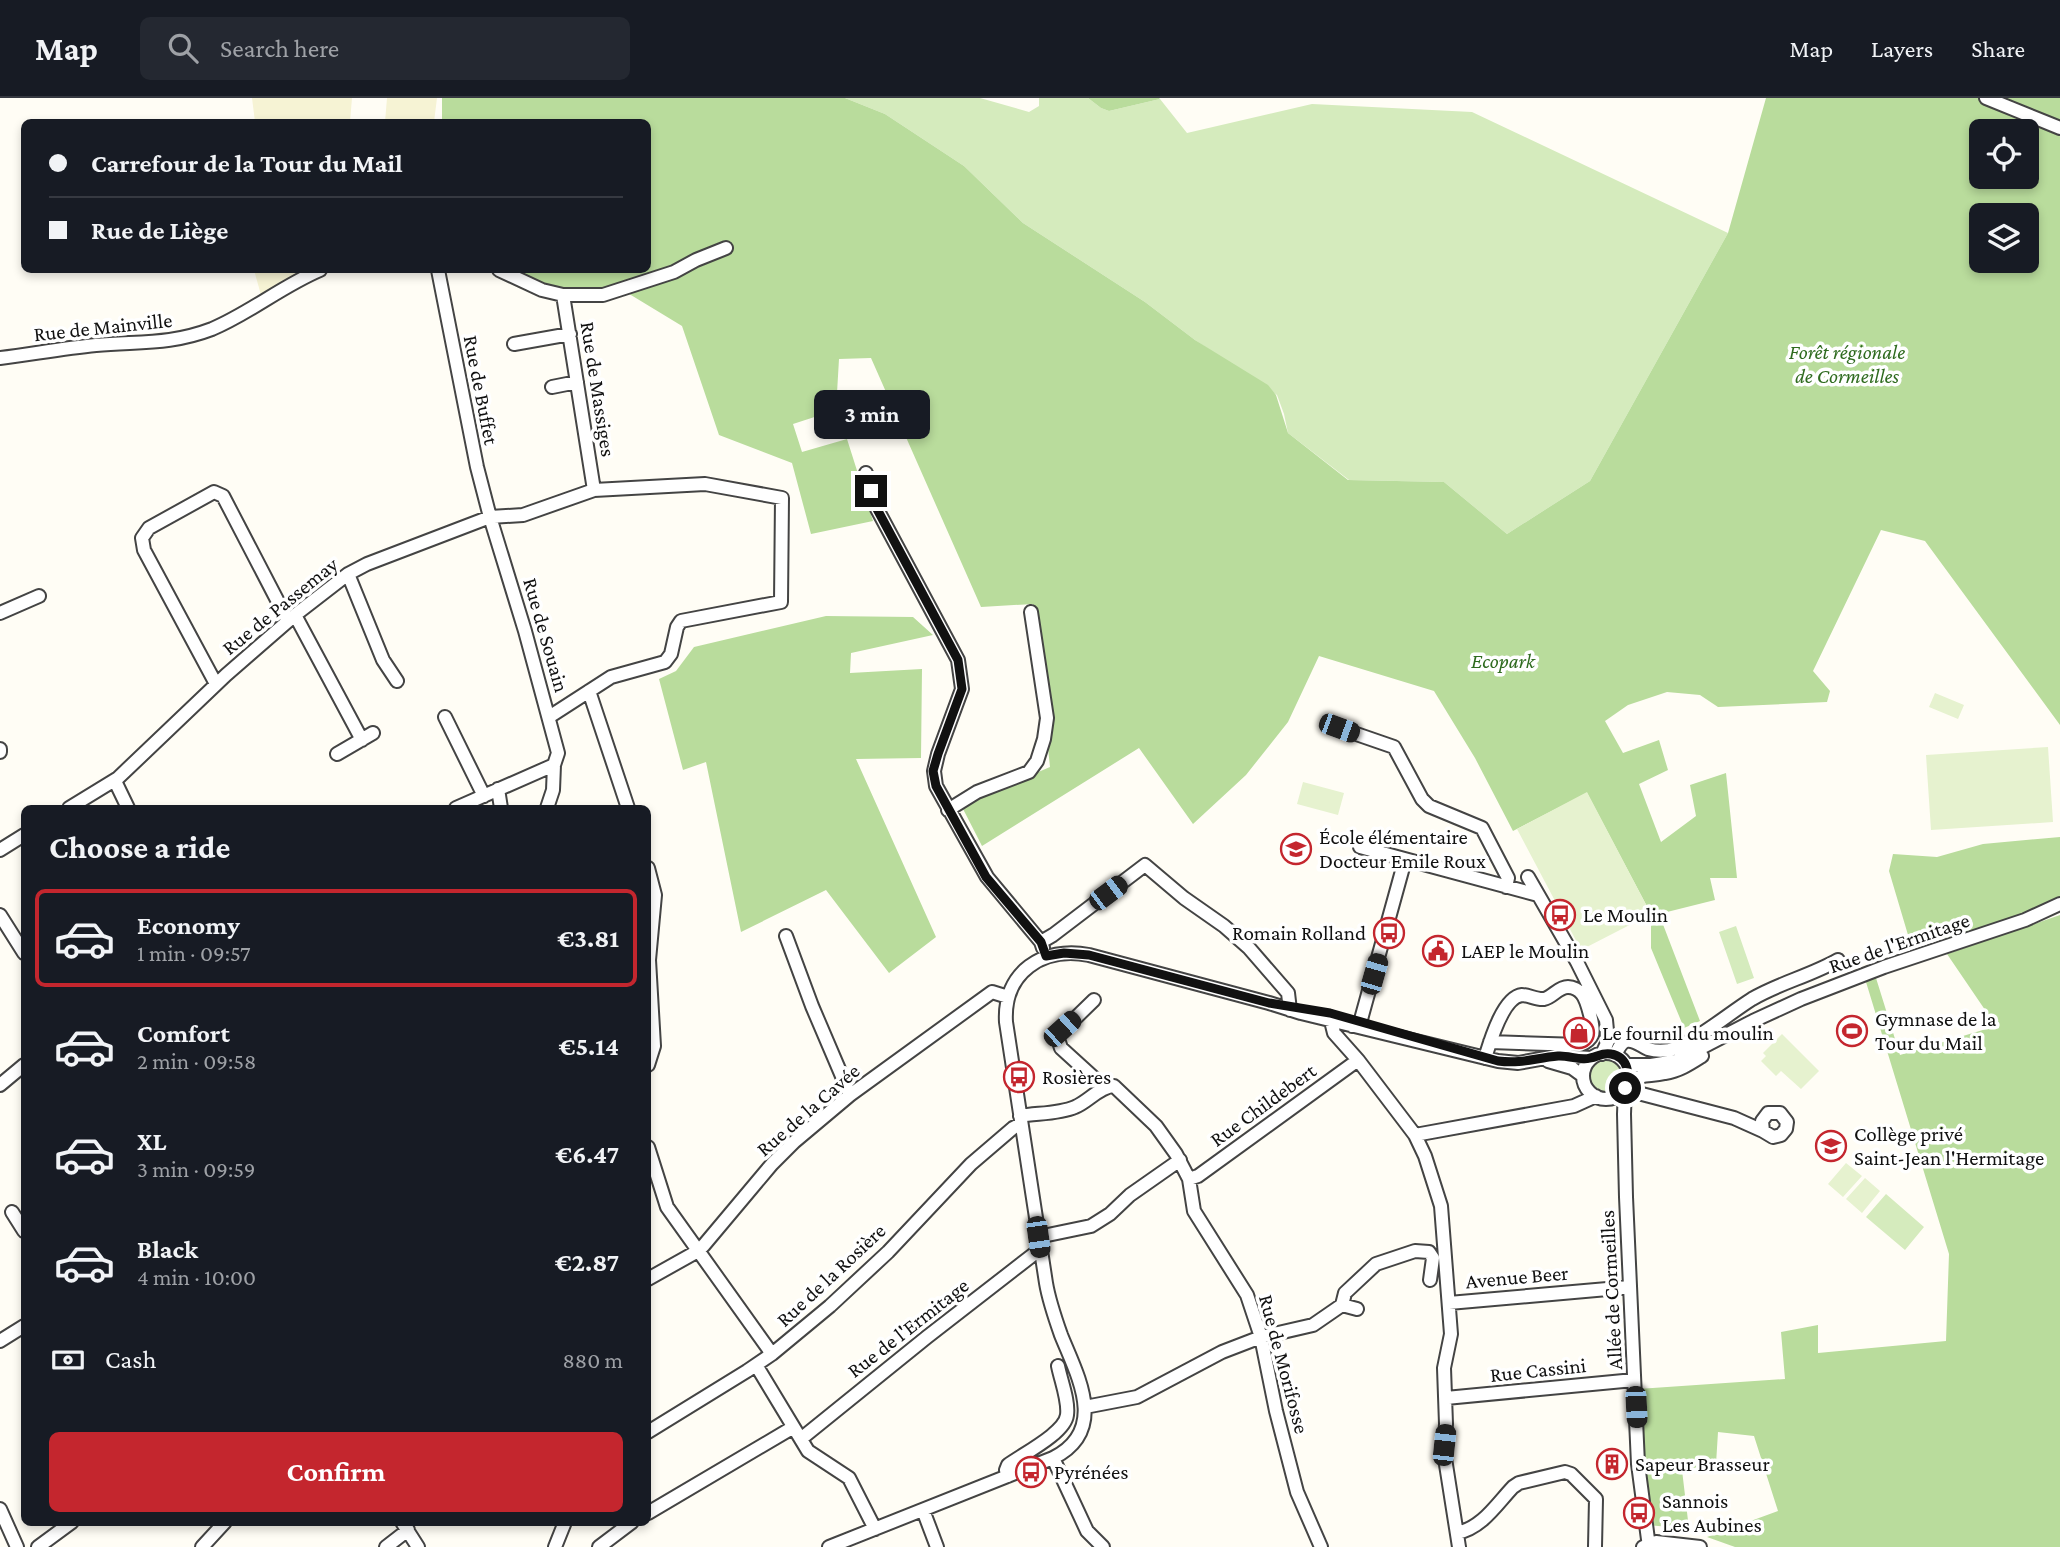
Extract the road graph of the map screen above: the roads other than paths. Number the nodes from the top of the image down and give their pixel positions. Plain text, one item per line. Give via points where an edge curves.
1 (1986, 98) edge
2 (2060, 128) edge
3 (726, 248) dead end
4 (314, 273) edge
5 (439, 273) edge
6 (505, 273) edge
7 (563, 295) junction
8 (570, 334) junction
9 (513, 344) dead end
10 (0, 358) edge
11 (577, 382) junction
12 (552, 387) dead end
13 (866, 473) dead end
14 (594, 490) junction
15 (490, 517) junction
16 (348, 574) junction
17 (39, 596) dead end
18 (1031, 612) dead end
19 (0, 613) edge
20 (292, 618) junction
21 (397, 681) dead end
22 (216, 684) junction
23 (589, 691) junction
24 (445, 717) dead end
25 (549, 717) junction
26 (1339, 728) dead end
27 (337, 754) dead end
28 (554, 765) junction
29 (115, 781) junction
30 (498, 789) junction
31 (484, 796) junction
32 (74, 805) edge
33 (127, 805) edge
34 (464, 805) edge
35 (501, 805) edge
36 (548, 805) edge
37 (627, 805) edge
38 (948, 810) junction
39 (21, 837) edge
40 (1360, 847) dead end
41 (0, 850) edge
42 (1405, 860) junction
43 (1528, 877) dead end
44 (651, 885) edge
45 (1506, 887) junction
46 (1538, 895) junction
47 (2060, 904) edge
48 (0, 915) edge
49 (786, 936) dead end
50 (651, 938) edge
51 (1041, 942) junction
52 (21, 948) edge
53 (1046, 956) junction
54 (1838, 960) dead end
55 (651, 994) edge
56 (1008, 998) junction
57 (1094, 1000) dead end
58 (1290, 1008) junction
59 (1330, 1017) junction
60 (1751, 1022) junction
61 (1356, 1024) junction
62 (1490, 1042) junction
63 (1615, 1055) junction
64 (651, 1056) edge
65 (1596, 1056) junction
66 (1485, 1058) junction
67 (1358, 1060) junction
68 (1541, 1060) junction
69 (1626, 1065) junction
70 (21, 1068) edge
71 (1583, 1076) junction
72 (0, 1085) edge
73 (1105, 1088) junction
74 (1629, 1088) junction
75 (850, 1095) junction
76 (1596, 1096) junction
77 (1612, 1098) junction
78 (1624, 1114) junction
79 (1020, 1120) junction
80 (1763, 1124) dead end
81 (1415, 1135) junction
82 (651, 1156) edge
83 (1180, 1160) junction
84 (1189, 1179) junction
85 (12, 1212) dead end
86 (21, 1226) edge
87 (1038, 1237) junction
88 (698, 1251) junction
89 (1041, 1252) junction
90 (1446, 1265) junction
91 (651, 1277) edge
92 (1630, 1287) junction
93 (1449, 1303) junction
94 (1342, 1305) junction
95 (1357, 1309) dead end
96 (21, 1328) edge
97 (1261, 1337) junction
98 (0, 1341) edge
99 (772, 1354) junction
100 (756, 1365) junction
101 (1058, 1366) dead end
102 (1634, 1380) junction
103 (1446, 1398) junction
104 (1085, 1407) junction
105 (792, 1428) junction
106 (651, 1430) edge
107 (802, 1438) junction
108 (1053, 1458) junction
109 (1008, 1476) junction
110 (0, 1509) edge
111 (923, 1510) junction
112 (651, 1511) edge
113 (67, 1526) edge
114 (221, 1526) edge
115 (405, 1526) edge
116 (563, 1526) edge
117 (627, 1526) edge
118 (875, 1528) junction
119 (1457, 1533) junction
120 (602, 1546) edge
121 (1646, 1546) edge
122 (17, 1547) edge
123 (38, 1547) edge
124 (202, 1547) edge
125 (386, 1547) edge
126 (418, 1547) edge
127 (555, 1547) edge
128 (829, 1547) edge
129 (937, 1547) edge
130 (1103, 1547) edge
131 (1321, 1547) edge
132 (1459, 1547) edge
133 (1595, 1547) edge
134 (1700, 1547) edge

1 - 2 street
3 - 7 street via 674,272 603,295
4 - 10 street, Rue de Mainville via 214,328 182,339
5 - 15 street, Rue de Buffet
6 - 7 street
7 - 8 street, Rue de Massiges
8 - 9 street
8 - 11 street, Rue de Massiges
11 - 12 street
11 - 14 street, Rue de Massiges
13 - 38 street via 877,509 958,660 962,689 933,771
14 - 15 street, Rue de Passemay via 523,515
14 - 23 street, Rue de Passemay via 705,484 782,498 781,602 681,621 665,662 611,677
15 - 16 street, Rue de Passemay
15 - 25 street, Rue de Souain
16 - 20 street, Rue de Passemay
16 - 21 street via 383,660
17 - 19 street
18 - 38 street via 1047,718 1037,761 1029,772 977,792
20 - 22 street, Rue de Passemay
20 - 22 street via 223,496 214,492 149,528 142,538 144,550
20 - 27 street via 368,736
22 - 29 street, Rue de Passemay
23 - 25 street
23 - 37 street
24 - 31 street
25 - 28 street, Rue de Souain via 558,753
26 - 45 street via 1394,747 1429,806 1482,828 1508,878
28 - 30 street
28 - 36 street, Rue de Souain
29 - 32 street, Rue de Passemay
29 - 33 street
30 - 31 street
30 - 35 street
31 - 34 street
38 - 51 street via 986,877
39 - 41 street
40 - 42 street
42 - 45 street
42 - 61 street
43 - 46 street
44 - 50 street via 655,895
45 - 46 street
46 - 65 street via 1606,1020 1608,1041
47 - 60 street, Rue de l'Ermitage via 2004,928 1857,976
48 - 52 street
49 - 75 street
51 - 53 street
51 - 58 street via 1145,865 1249,948 1288,993
53 - 56 street via 1024,972
53 - 58 street via 1089,955
54 - 63 street via 1752,999 1677,1048 1659,1051 1626,1041
55 - 64 street
56 - 75 street, Rue de la Cavée via 992,992
56 - 79 street via 1006,1022
57 - 73 street via 1057,1035 1061,1048
58 - 59 street
58 - 59 street
59 - 61 street
59 - 67 street via 1334,1033
60 - 69 street, Rue de l'Ermitage via 1672,1062
60 - 74 street, Rue de l'Ermitage via 1689,1064 1669,1073 1644,1074
61 - 66 street
62 - 62 street via 1517,997 1544,999 1565,987 1584,996 1593,1029 1580,1045
62 - 66 street
63 - 65 street
63 - 69 street
65 - 68 street
65 - 71 street
66 - 68 street via 1508,1063
67 - 81 street
67 - 84 street, Rue Childebert
68 - 71 street via 1564,1065
69 - 74 street
70 - 72 street
71 - 76 street via 1585,1086
73 - 79 street via 1073,1108
73 - 83 street, Rue de Morifosse via 1114,1086 1134,1104
74 - 77 street
74 - 78 street, Allée de Cormeilles
74 - 80 street via 1748,1124
75 - 88 street, Rue de la Cavée via 782,1153
76 - 77 street
76 - 81 street via 1574,1106
77 - 78 street
78 - 92 street, Allée de Cormeilles
79 - 87 street
79 - 99 street, Rue de la Rosière via 971,1164 888,1252
81 - 90 street via 1441,1206
82 - 88 street via 667,1207
83 - 84 street, Rue de Morifosse
83 - 87 street via 1091,1226
84 - 97 street, Rue de Morifosse via 1194,1211 1247,1294
85 - 86 street
87 - 89 street
88 - 91 street, Rue de la Cavée
88 - 99 street
89 - 104 street via 1048,1295 1082,1383
89 - 107 street, Rue de l'Ermitage via 927,1336
90 - 93 street
90 - 94 street via 1431,1273 1432,1255 1415,1251 1376,1264 1345,1293
92 - 93 street, Avenue Beer
92 - 102 street, Allée de Cormeilles
93 - 103 street
94 - 95 street
94 - 97 street via 1312,1325
96 - 98 street
97 - 104 street via 1195,1365 1137,1397
97 - 131 street, Rue de Morifosse via 1297,1492
99 - 100 street, Rue de la Rosière
100 - 105 street
100 - 106 street, Rue de la Rosière
101 - 109 street via 1068,1412 1065,1424 1009,1465
102 - 103 street, Rue Cassini
102 - 121 street, Allée de Cormeilles
103 - 119 street via 1444,1452
104 - 108 street via 1074,1441
105 - 107 street
105 - 112 street
107 - 118 street via 808,1451 849,1478
108 - 109 street
108 - 130 street via 1087,1531
109 - 111 street
110 - 122 street
111 - 118 street
111 - 129 street
113 - 123 street
114 - 124 street
115 - 125 street
115 - 126 street
116 - 127 street
117 - 120 street
118 - 128 street
119 - 132 street
119 - 133 street via 1480,1523 1520,1483 1565,1472 1596,1499
121 - 134 street via 1656,1542

